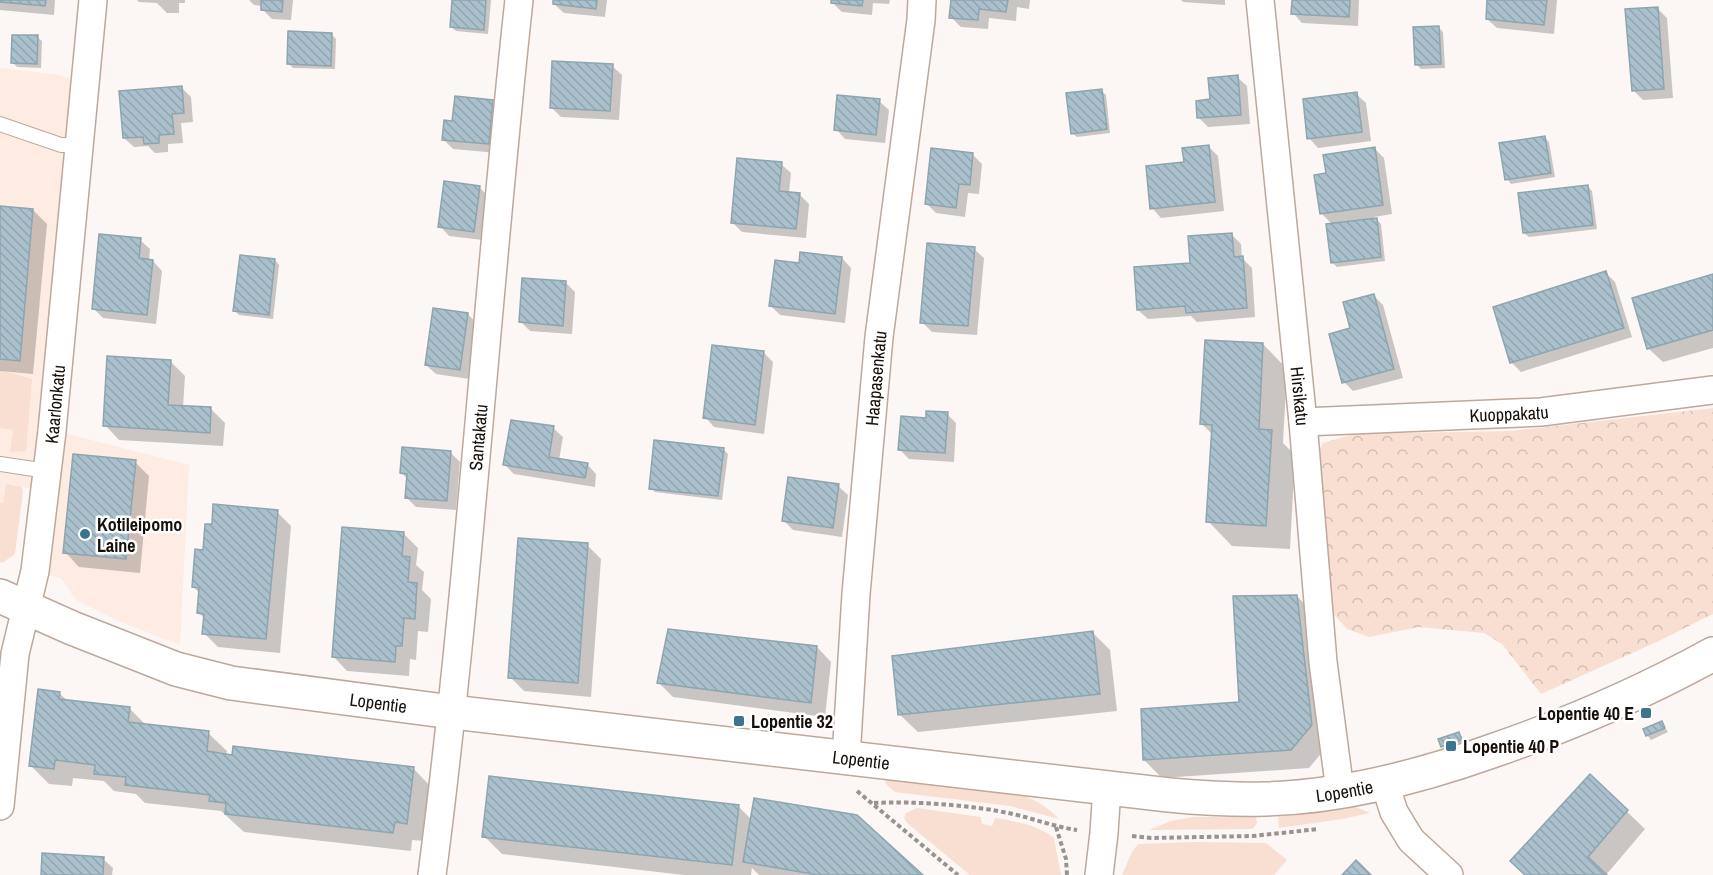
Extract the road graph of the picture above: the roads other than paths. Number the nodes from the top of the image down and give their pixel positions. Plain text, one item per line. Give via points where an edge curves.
1 (93, 0) edge
2 (519, 0) edge
3 (922, 0) edge
4 (1260, 0) edge
5 (0, 124) edge
6 (79, 145) junction
7 (1713, 390) edge
8 (1303, 422) junction
9 (0, 464) edge
10 (46, 471) junction
11 (14, 602) edge
12 (1713, 654) edge
13 (452, 712) junction
14 (846, 758) junction
15 (1385, 783) junction
16 (1107, 788) junction
17 (1340, 791) junction
18 (0, 806) edge
19 (432, 875) edge
20 (1099, 875) edge
21 (1449, 875) edge

1 - 6 street, Kaarlonkatu
2 - 13 street, Santakatu
3 - 14 street, Haapasenkatu via 879,337
4 - 8 street, Hirsikatu
5 - 6 lane via 61,145
6 - 10 street, Kaarlonkatu
7 - 8 street, Kuoppakatu via 1541,412
8 - 17 street, Hirsikatu via 1323,662
9 - 10 lane
10 - 11 street, Kaarlonkatu via 35,571
11 - 13 street, Lopentie via 176,669 231,683
11 - 18 street, Kaarlonkatu via 15,654
12 - 15 street, Lopentie via 1636,694 1542,734 1454,765
13 - 14 street, Lopentie
13 - 19 street, Santakatu
14 - 16 street, Lopentie
15 - 17 street, Lopentie
15 - 21 street via 1394,812 1411,840
16 - 17 street, Lopentie via 1266,800
16 - 20 street

